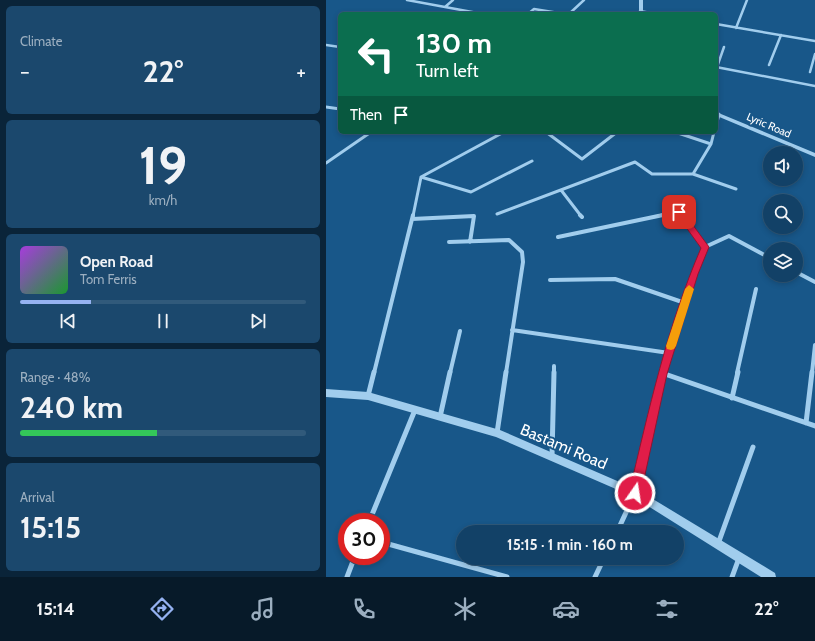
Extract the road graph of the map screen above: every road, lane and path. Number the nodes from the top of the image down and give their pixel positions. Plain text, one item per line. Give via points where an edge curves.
1 (406, 0) edge
2 (453, 0) edge
3 (584, 0) edge
4 (641, 0) edge
5 (747, 0) edge
6 (445, 7) junction
7 (472, 12) edge
8 (530, 12) edge
9 (553, 12) edge
10 (571, 12) edge
11 (641, 12) edge
12 (718, 24) edge
13 (736, 28) junction
14 (781, 36) junction
15 (815, 41) edge
16 (326, 45) edge
17 (724, 46) dead end
18 (338, 48) edge
19 (815, 54) edge
20 (718, 62) edge
21 (769, 65) dead end
22 (718, 67) edge
23 (810, 72) dead end
24 (815, 86) edge
25 (326, 107) edge
26 (338, 109) edge
27 (718, 113) edge
28 (368, 134) edge
29 (500, 134) edge
30 (549, 134) edge
31 (614, 134) edge
32 (681, 134) edge
33 (714, 134) edge
34 (711, 144) junction
35 (815, 155) edge
36 (532, 161) dead end
37 (326, 163) edge
38 (693, 174) junction
39 (421, 177) junction
40 (736, 189) dead end
41 (561, 190) junction
42 (497, 214) dead end
43 (582, 217) dead end
44 (412, 219) junction
45 (558, 237) dead end
46 (449, 242) dead end
47 (470, 242) junction
48 (705, 247) junction
49 (763, 254) edge
50 (803, 276) edge
51 (550, 280) dead end
52 (815, 282) edge
53 (756, 289) dead end
54 (685, 303) junction
55 (512, 330) junction
56 (460, 331) dead end
57 (815, 345) edge
58 (669, 353) junction
59 (554, 366) dead end
60 (662, 374) junction
61 (326, 393) edge
62 (368, 396) junction
63 (732, 398) junction
64 (415, 410) junction
65 (440, 418) junction
66 (806, 423) junction
67 (815, 426) edge
68 (497, 433) junction
69 (752, 447) dead end
70 (552, 457) junction
71 (635, 493) junction
72 (373, 513) edge
73 (620, 525) edge
74 (390, 544) edge
75 (718, 544) junction
76 (739, 557) junction
77 (352, 565) edge
78 (601, 565) edge
79 (347, 577) edge
80 (507, 577) edge
81 (595, 577) edge
82 (732, 577) edge
83 (771, 577) edge

1 - 6 street
2 - 6 street
3 - 10 street
4 - 11 street
5 - 13 street
6 - 7 street
8 - 9 street via 534,9
12 - 13 street
13 - 14 street
14 - 15 street
14 - 21 street
16 - 18 street
17 - 20 street
19 - 23 street
22 - 24 street
25 - 26 street
27 - 35 street, Lyric Road
28 - 37 street
29 - 39 street
30 - 31 street via 582,158
32 - 34 street
33 - 34 street
34 - 38 street
36 - 39 street via 471,192
38 - 40 street
38 - 41 street via 652,174 635,162
39 - 44 street
41 - 42 street
41 - 43 street
44 - 47 street via 474,216
44 - 62 street
45 - 48 street via 679,212
46 - 47 street
47 - 55 street via 509,240 522,252 523,262
48 - 49 street via 729,236
48 - 54 street
50 - 52 street
51 - 54 street via 615,279
53 - 63 street
54 - 58 street
55 - 58 street
55 - 68 street
56 - 65 street
57 - 66 street
58 - 60 street
59 - 70 street
60 - 63 street
60 - 71 street
61 - 62 street, Bastami Road
62 - 64 street, Bastami Road
63 - 66 street
64 - 65 street, Bastami Road
64 - 72 street
65 - 68 street, Bastami Road
66 - 67 street
68 - 70 street, Bastami Road
69 - 75 street
70 - 71 street, Bastami Road
71 - 73 street
71 - 75 street, Bastami Road
74 - 80 street
75 - 76 street, Bastami Road
76 - 82 street
76 - 83 street, Bastami Road
77 - 79 street
78 - 81 street

